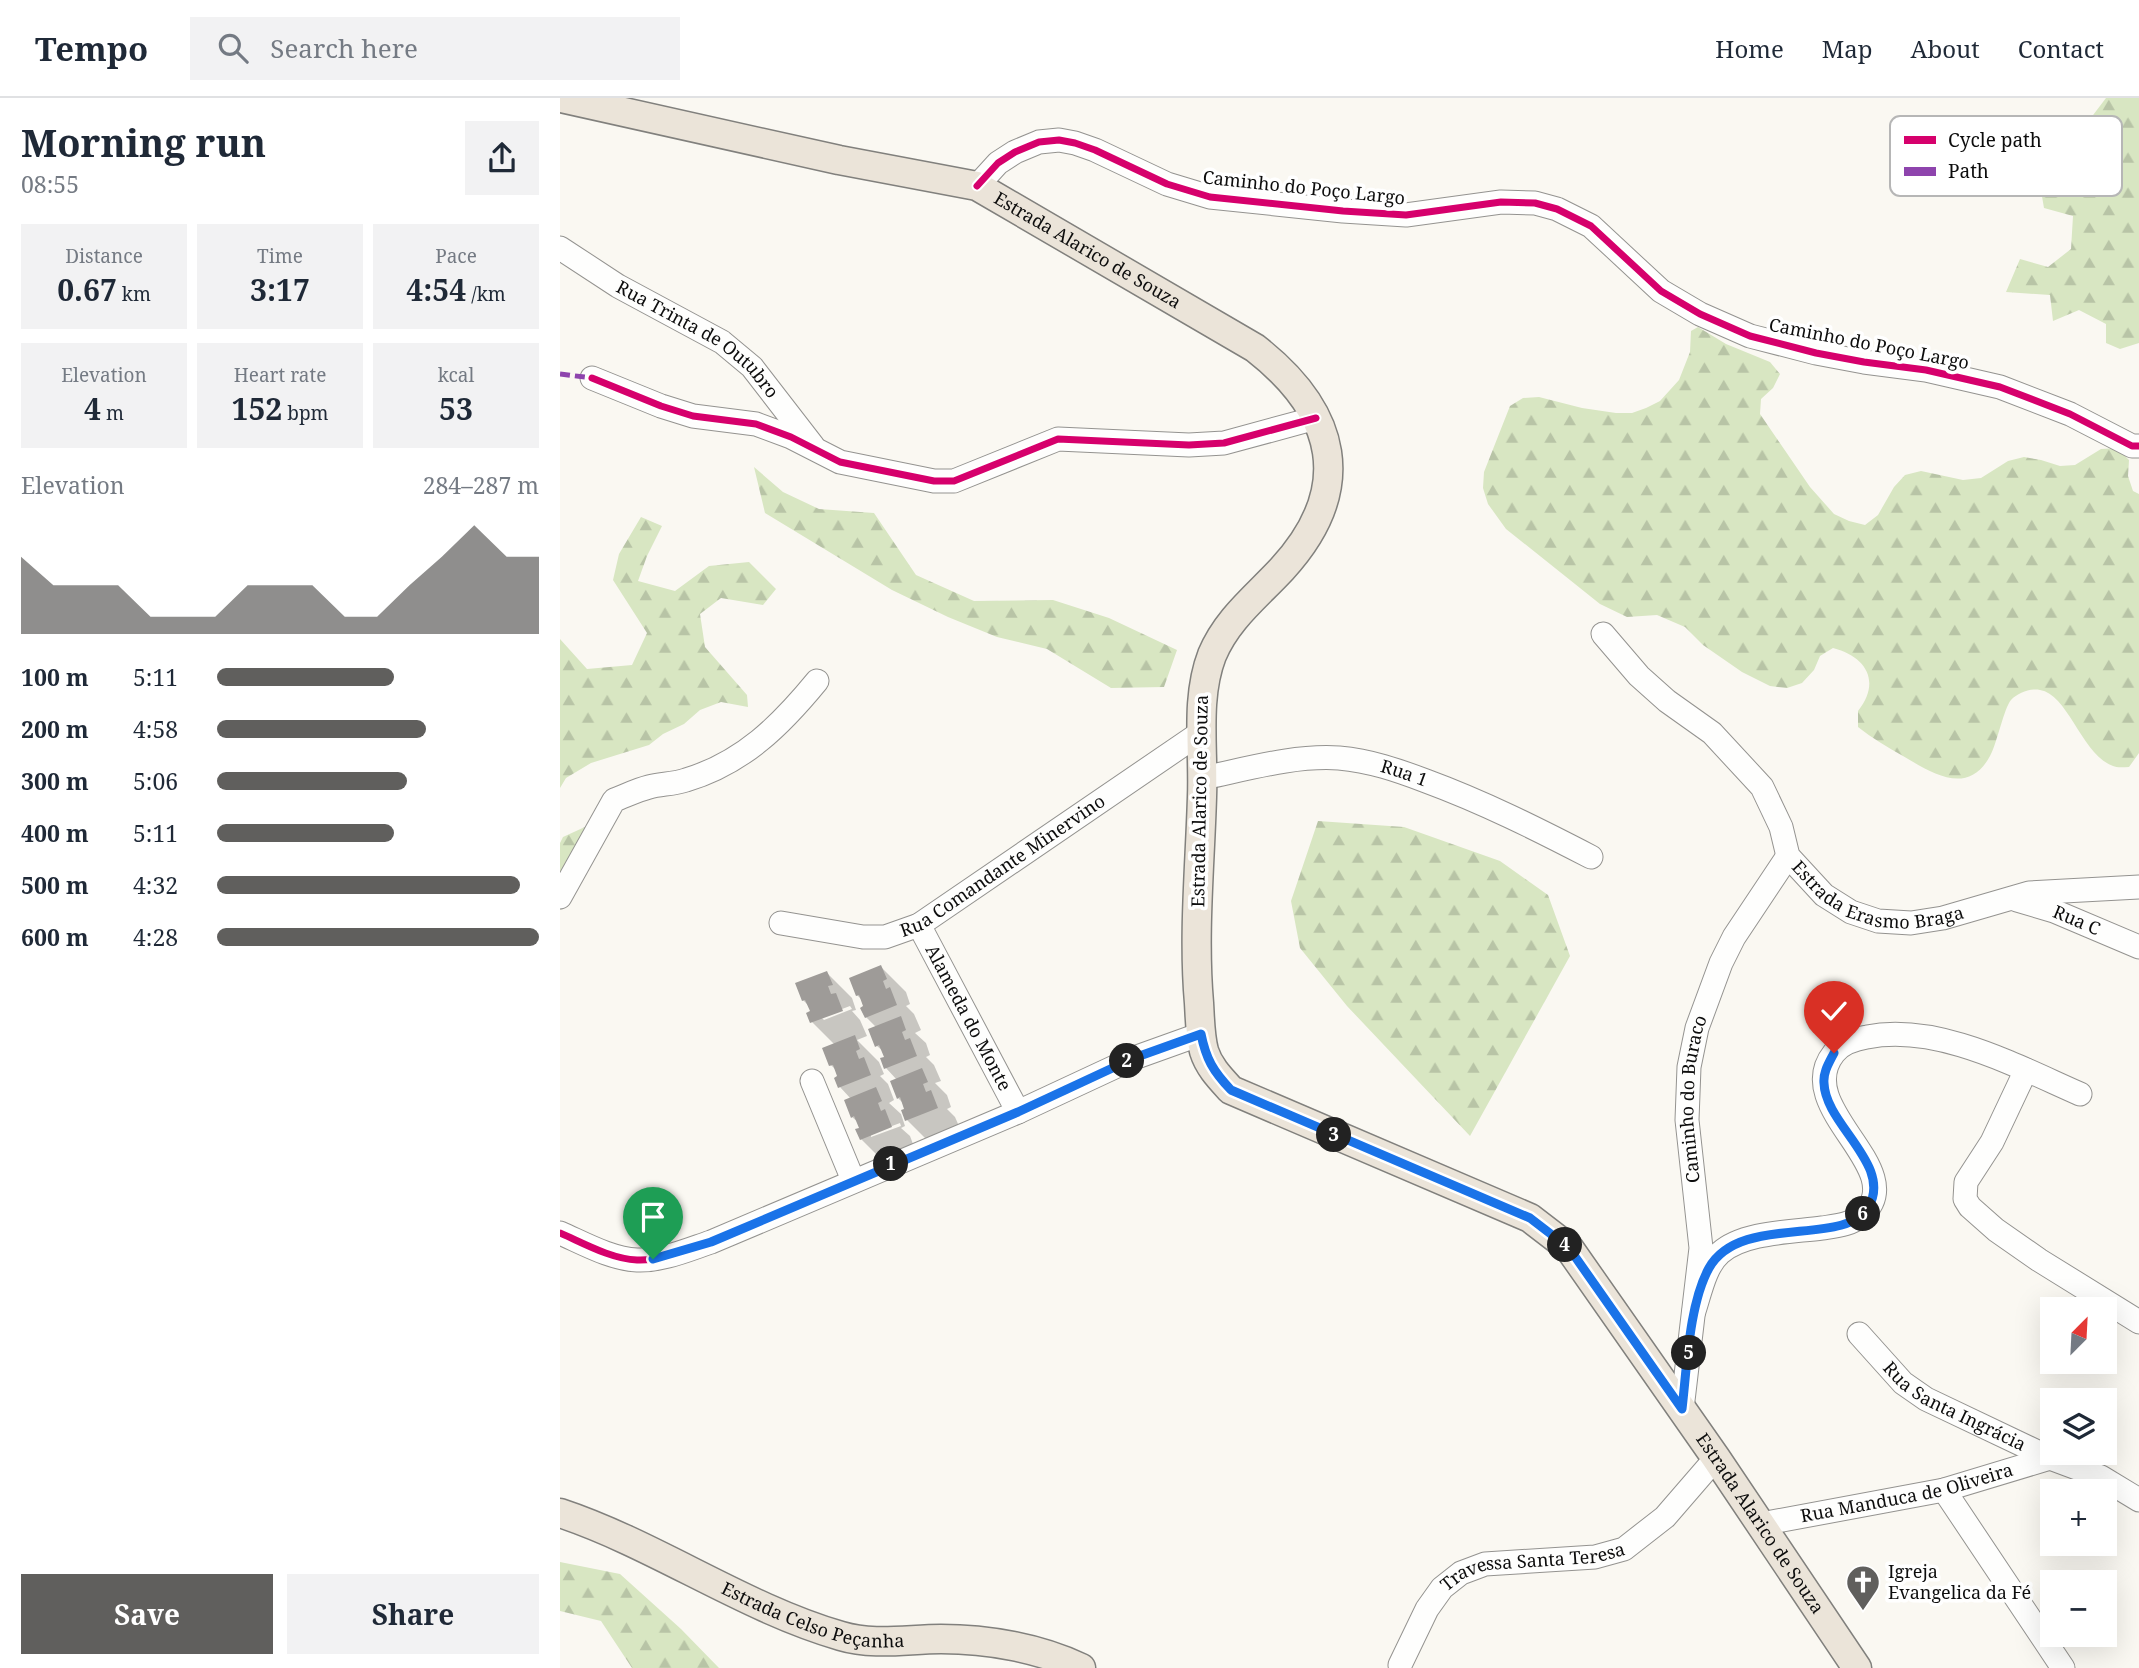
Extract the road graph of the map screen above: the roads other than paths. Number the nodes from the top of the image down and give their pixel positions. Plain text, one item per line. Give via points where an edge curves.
1 (561, 98) edge
2 (977, 186) junction
3 (560, 248) edge
4 (592, 378) dead end
5 (1317, 418) junction
6 (2139, 446) edge
7 (817, 452) junction
8 (1603, 634) dead end
9 (817, 681) dead end
10 (1203, 731) junction
11 (1203, 778) junction
12 (1788, 856) junction
13 (1591, 857) dead end
14 (2139, 887) edge
15 (560, 897) edge
16 (2011, 898) junction
17 (781, 923) dead end
18 (919, 925) junction
19 (2139, 947) edge
20 (1201, 1034) junction
21 (2026, 1070) junction
22 (812, 1081) dead end
23 (2080, 1094) dead end
24 (1018, 1112) junction
25 (853, 1180) junction
26 (560, 1233) edge
27 (1694, 1311) junction
28 (2139, 1322) edge
29 (1859, 1334) dead end
30 (1682, 1409) junction
31 (2040, 1453) edge
32 (1716, 1458) junction
33 (2040, 1461) edge
34 (2069, 1465) edge
35 (1944, 1490) junction
36 (2139, 1500) edge
37 (560, 1513) edge
38 (1760, 1524) junction
39 (1400, 1665) dead end
40 (1080, 1668) edge
41 (1857, 1668) edge
42 (2063, 1668) edge

1 - 2 main road, Estrada Alarico de Souza
2 - 5 main road, Estrada Alarico de Souza via 1255,348 1299,389
2 - 6 street, Caminho do Poço Largo via 1015,152 1059,140 1210,197 1406,215 1501,202 1535,203 1591,226 1661,291 1749,336 1815,353 2000,387
3 - 7 street, Rua Trinta de Outubro via 618,286 722,342 752,367
4 - 7 street, Rua Trinta de Outubro via 693,416 755,424
5 - 7 street, Rua Trinta de Outubro via 1224,443 1058,439 954,481 840,462
5 - 10 main road, Estrada Alarico de Souza via 1327,442 1324,502 1283,567 1222,633 1204,681
8 - 12 street, Estrada Erasmo Braga via 1639,676 1712,733 1762,787 1781,827
9 - 15 street via 764,739 729,763 685,781 648,787 614,800
10 - 11 main road, Estrada Alarico de Souza
10 - 18 street, Rua Comandante Minervino
11 - 13 street, Rua 1 via 1299,759 1377,763 1520,820
11 - 20 main road, Estrada Alarico de Souza via 1197,925
12 - 16 street, Estrada Erasmo Braga via 1824,895 1878,922 1943,918
12 - 27 street, Caminho do Buraco via 1725,954 1697,1028 1689,1068 1688,1120 1701,1248
14 - 16 street, Estrada Erasmo Braga
16 - 19 street, Rua C
17 - 18 street, Rua Comandante Minervino via 863,937 885,937
18 - 24 street, Alameda do Monte
20 - 24 street via 1134,1058
20 - 30 main road, Estrada Alarico de Souza via 1214,1073 1231,1090 1530,1218 1545,1229 1569,1248
21 - 23 street
21 - 27 street via 1948,1041 1905,1034 1844,1044 1834,1053 1824,1085 1827,1100 1870,1168 1874,1185 1869,1206 1854,1221 1743,1239 1719,1253 1708,1269
21 - 28 street via 1992,1142 1966,1182 1965,1199 1996,1230
22 - 25 street
24 - 25 street
25 - 26 street via 711,1242 653,1259 627,1259
27 - 30 street, Caminho do Buraco
29 - 31 street, Rua Santa Ingrácia via 1903,1383 1926,1399
30 - 32 main road, Estrada Alarico de Souza
32 - 38 main road, Estrada Alarico de Souza
32 - 39 street, Travessa Santa Teresa via 1665,1517 1624,1549 1595,1557 1485,1564 1461,1573 1442,1588 1427,1609
33 - 35 street, Rua Manduca de Oliveira
34 - 36 street, Rua Santa Ingrácia via 2101,1477
35 - 38 street, Rua Manduca de Oliveira
35 - 42 street
37 - 40 main road, Estrada Celso Peçanha via 797,1621 843,1637 980,1641 1046,1655
38 - 41 main road, Estrada Alarico de Souza

